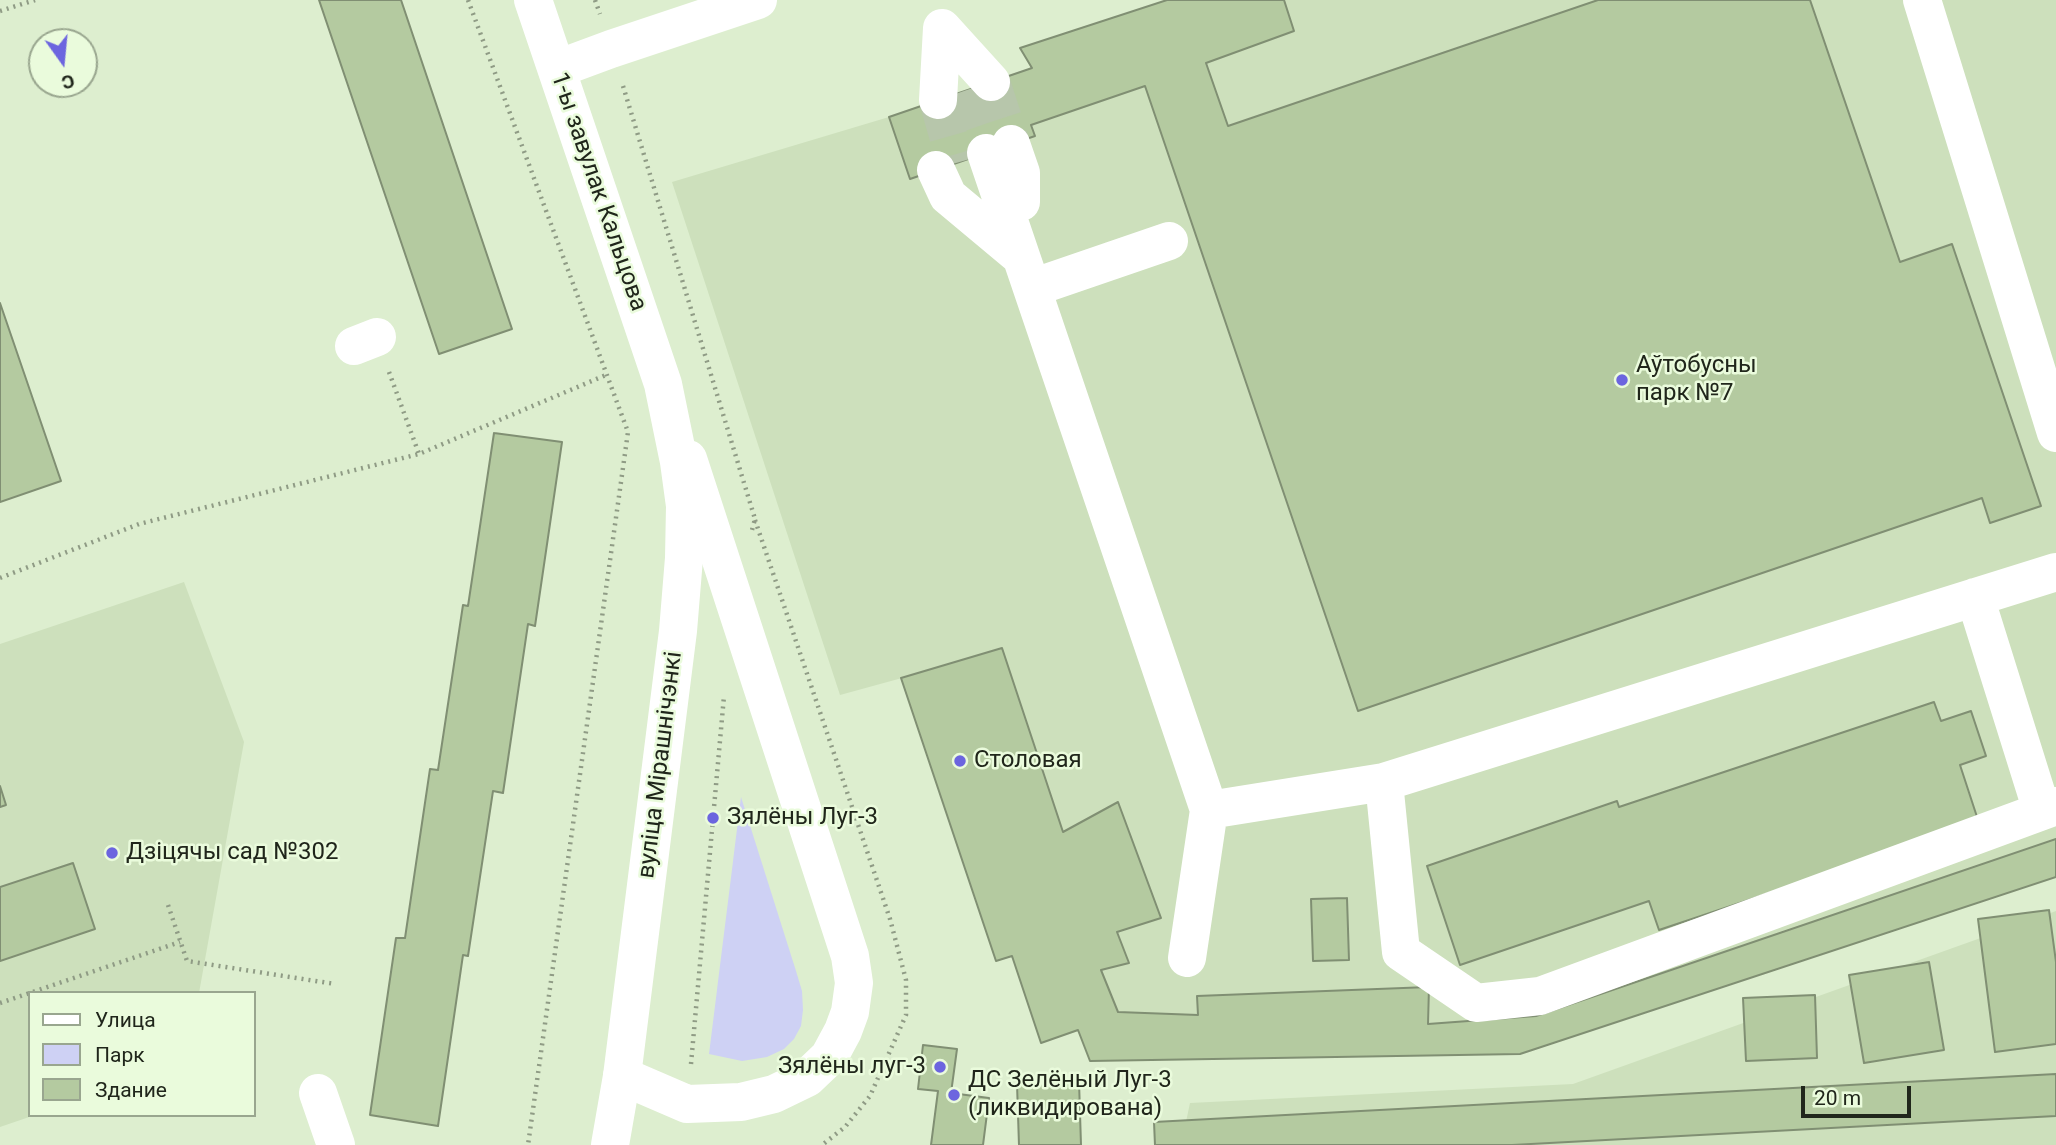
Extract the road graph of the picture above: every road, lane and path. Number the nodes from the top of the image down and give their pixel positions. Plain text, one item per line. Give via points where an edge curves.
1 (34, 0) edge
2 (468, 0) edge
3 (533, 0) edge
4 (758, 0) edge
5 (1922, 0) edge
6 (0, 12) edge
7 (937, 14) edge
8 (558, 69) junction
9 (1169, 241) dead end
10 (1027, 273) junction
11 (372, 348) dead end
12 (606, 375) junction
13 (663, 384) junction
14 (2056, 433) edge
15 (419, 454) junction
16 (2056, 572) edge
17 (0, 578) edge
18 (1975, 597) junction
19 (1384, 782) junction
20 (2049, 808) edge
21 (1209, 810) junction
22 (168, 905) dead end
23 (180, 942) junction
24 (1187, 958) dead end
25 (335, 984) dead end
26 (35, 991) edge
27 (28, 994) edge
28 (0, 1003) edge
29 (622, 1076) junction
30 (318, 1093) dead end
31 (336, 1145) edge
32 (528, 1145) edge
33 (610, 1145) edge

1 - 6 path
2 - 12 path
3 - 8 main road, 1-ы завулак Кальцова
4 - 8 main road
5 - 14 main road
7 - 7 main road via 952,95
8 - 13 main road, 1-ы завулак Кальцова
9 - 10 main road
10 - 10 main road via 972,157 948,196
10 - 21 main road
11 - 15 path
12 - 15 path
12 - 32 path via 628,432
13 - 29 main road, вуліца Мірашнічэнкі via 680,462 684,558
13 - 29 main road via 850,956 853,983 850,1012 829,1057 807,1078 774,1094 741,1102 687,1104
15 - 17 path via 139,524
16 - 18 main road
18 - 19 main road
18 - 20 main road
19 - 20 main road via 1401,952 1476,1003 1540,996
19 - 21 main road
21 - 24 main road
22 - 23 path
23 - 25 path via 187,961
23 - 26 path
27 - 28 path
29 - 33 main road, вуліца Мірашнічэнкі
30 - 31 main road

